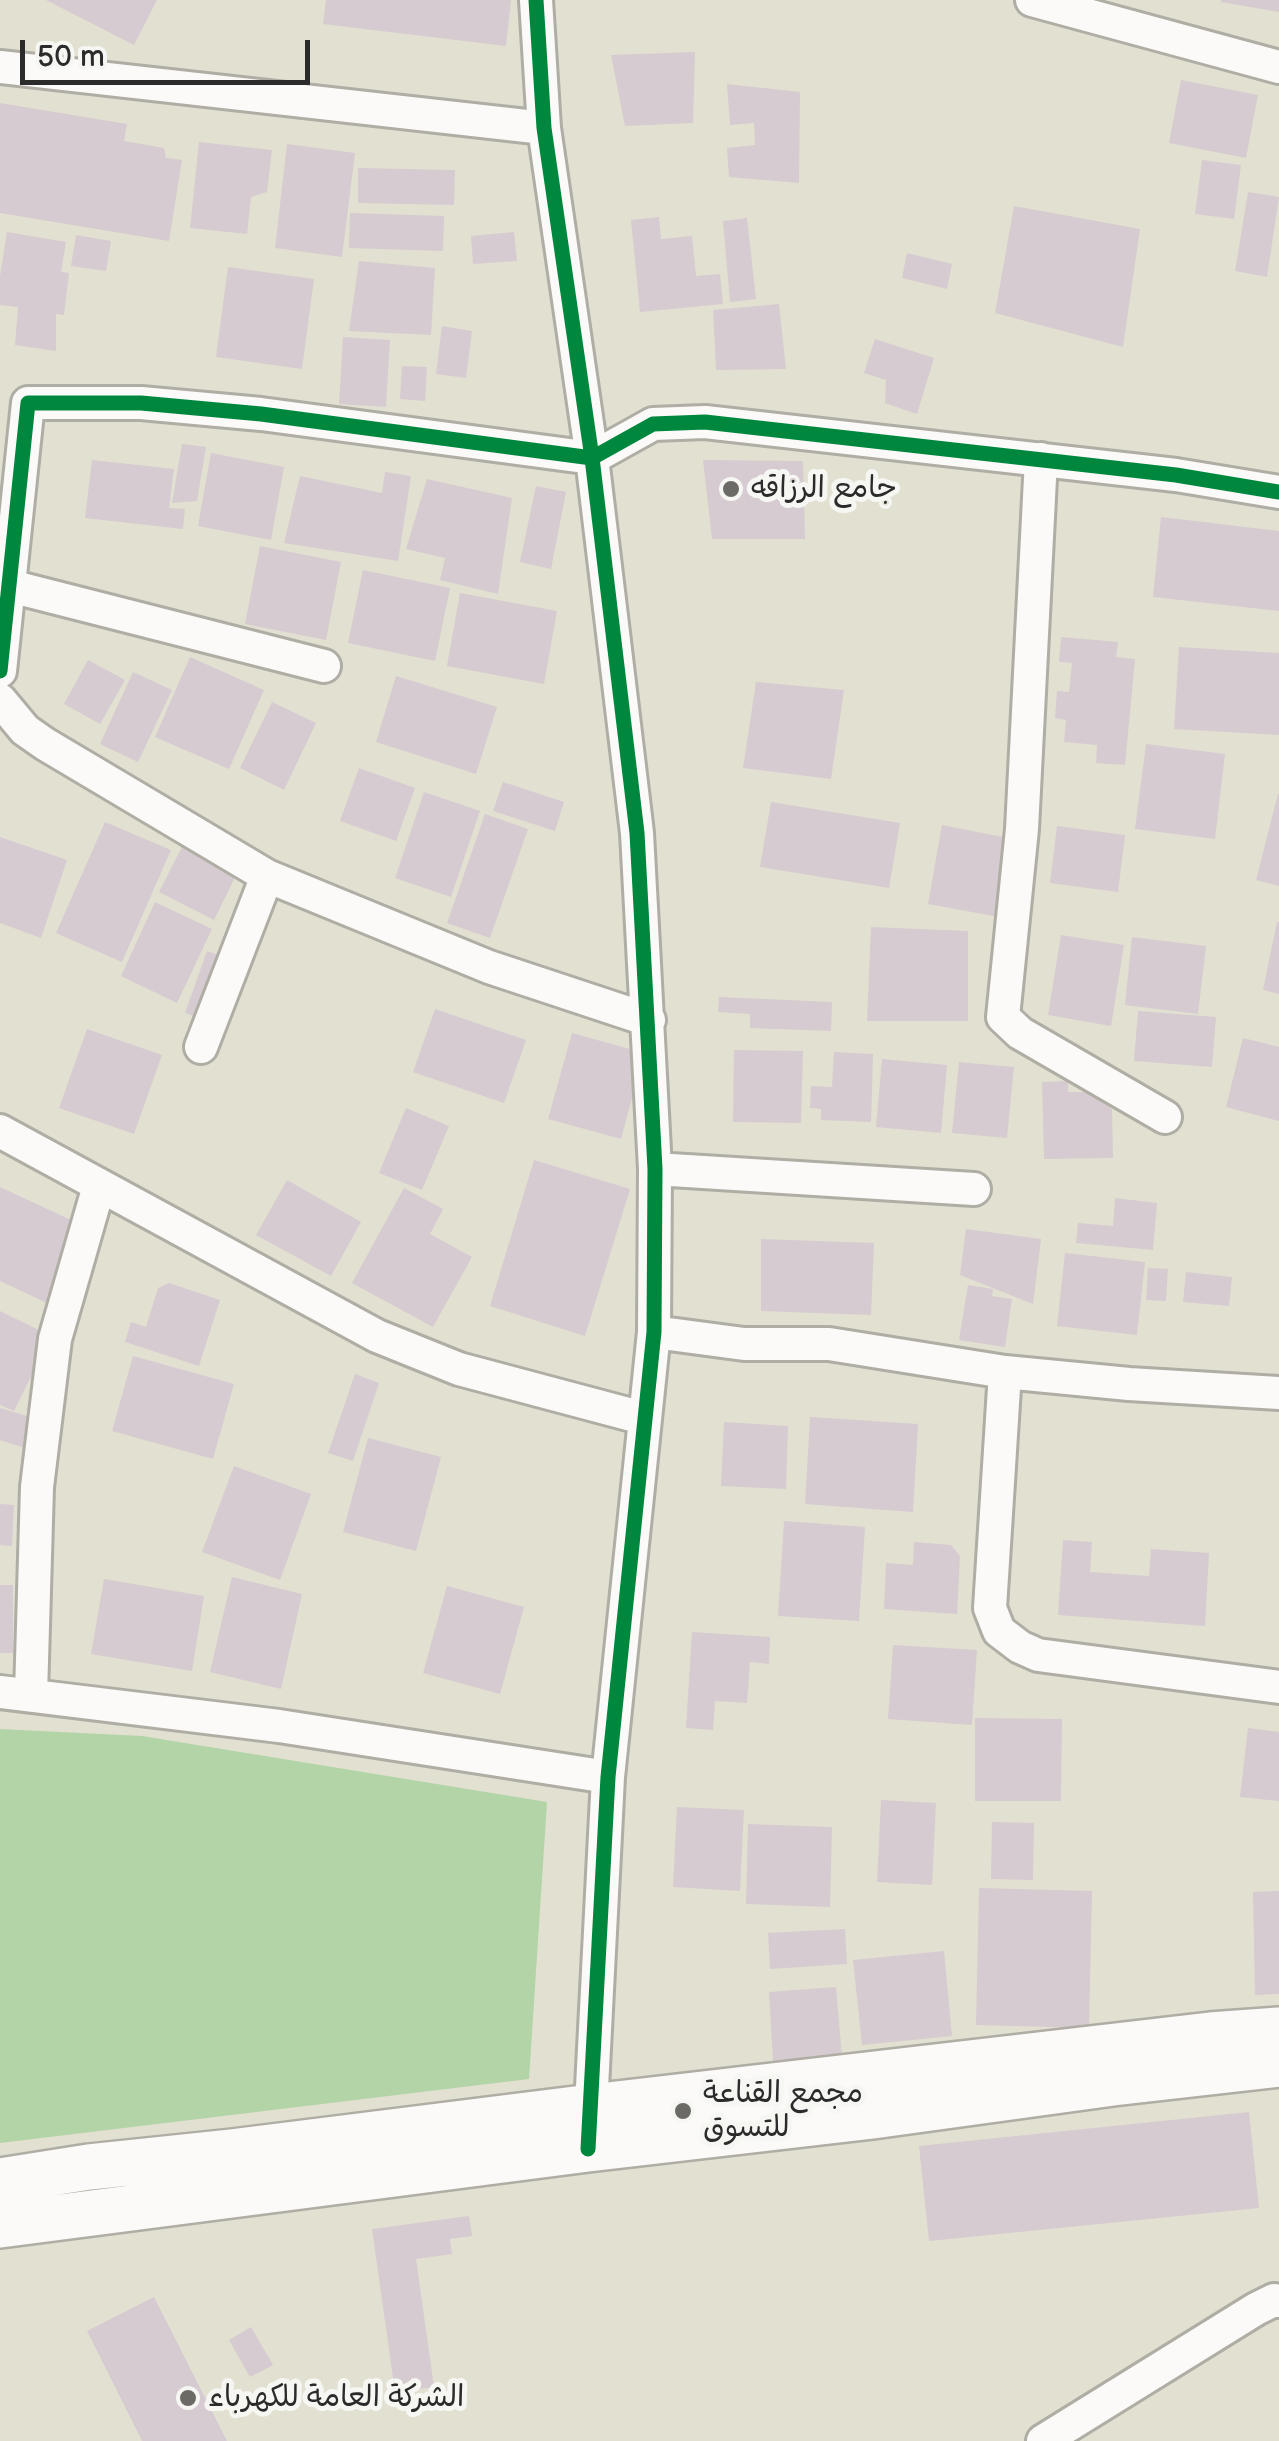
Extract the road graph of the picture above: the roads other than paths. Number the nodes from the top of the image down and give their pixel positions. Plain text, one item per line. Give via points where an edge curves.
1 (536, 0) edge
2 (1032, 0) edge
3 (0, 67) edge
4 (1279, 68) edge
5 (544, 128) junction
6 (14, 401) edge
7 (592, 458) junction
8 (1041, 459) junction
9 (1279, 492) edge
10 (10, 586) junction
11 (324, 666) dead end
12 (0, 671) edge
13 (0, 700) edge
14 (267, 876) junction
15 (649, 1020) junction
16 (201, 1047) dead end
17 (1165, 1117) dead end
18 (0, 1130) edge
19 (656, 1169) junction
20 (99, 1186) junction
21 (974, 1189) dead end
22 (654, 1332) junction
23 (1005, 1372) junction
24 (1279, 1393) edge
25 (643, 1418) junction
26 (1279, 1686) edge
27 (16, 1694) edge
28 (608, 1777) junction
29 (1279, 2030) edge
30 (1279, 2064) edge
31 (590, 2128) junction
32 (0, 2181) edge
33 (0, 2226) edge
34 (1279, 2301) edge
35 (1043, 2441) edge

1 - 5 street
2 - 4 street
3 - 5 street
5 - 7 street
6 - 7 street via 261,414
6 - 10 street
7 - 8 street via 653,424 705,422
7 - 15 street via 637,833
8 - 9 street
8 - 17 street via 1022,829 1003,1017 1020,1034
10 - 11 street
10 - 12 street
13 - 14 street via 45,744
14 - 15 street via 489,967
14 - 16 street
15 - 19 street
18 - 20 street
19 - 21 street
19 - 22 street
20 - 25 street via 377,1336 459,1370
20 - 27 street via 54,1339
22 - 23 street via 744,1344 829,1344
22 - 25 street
23 - 24 street
23 - 26 street via 990,1608 999,1631 1038,1654
25 - 28 street
27 - 28 street
28 - 31 street
29 - 31 main road
30 - 31 main road
31 - 32 main road via 232,2152
31 - 33 main road
34 - 35 street

